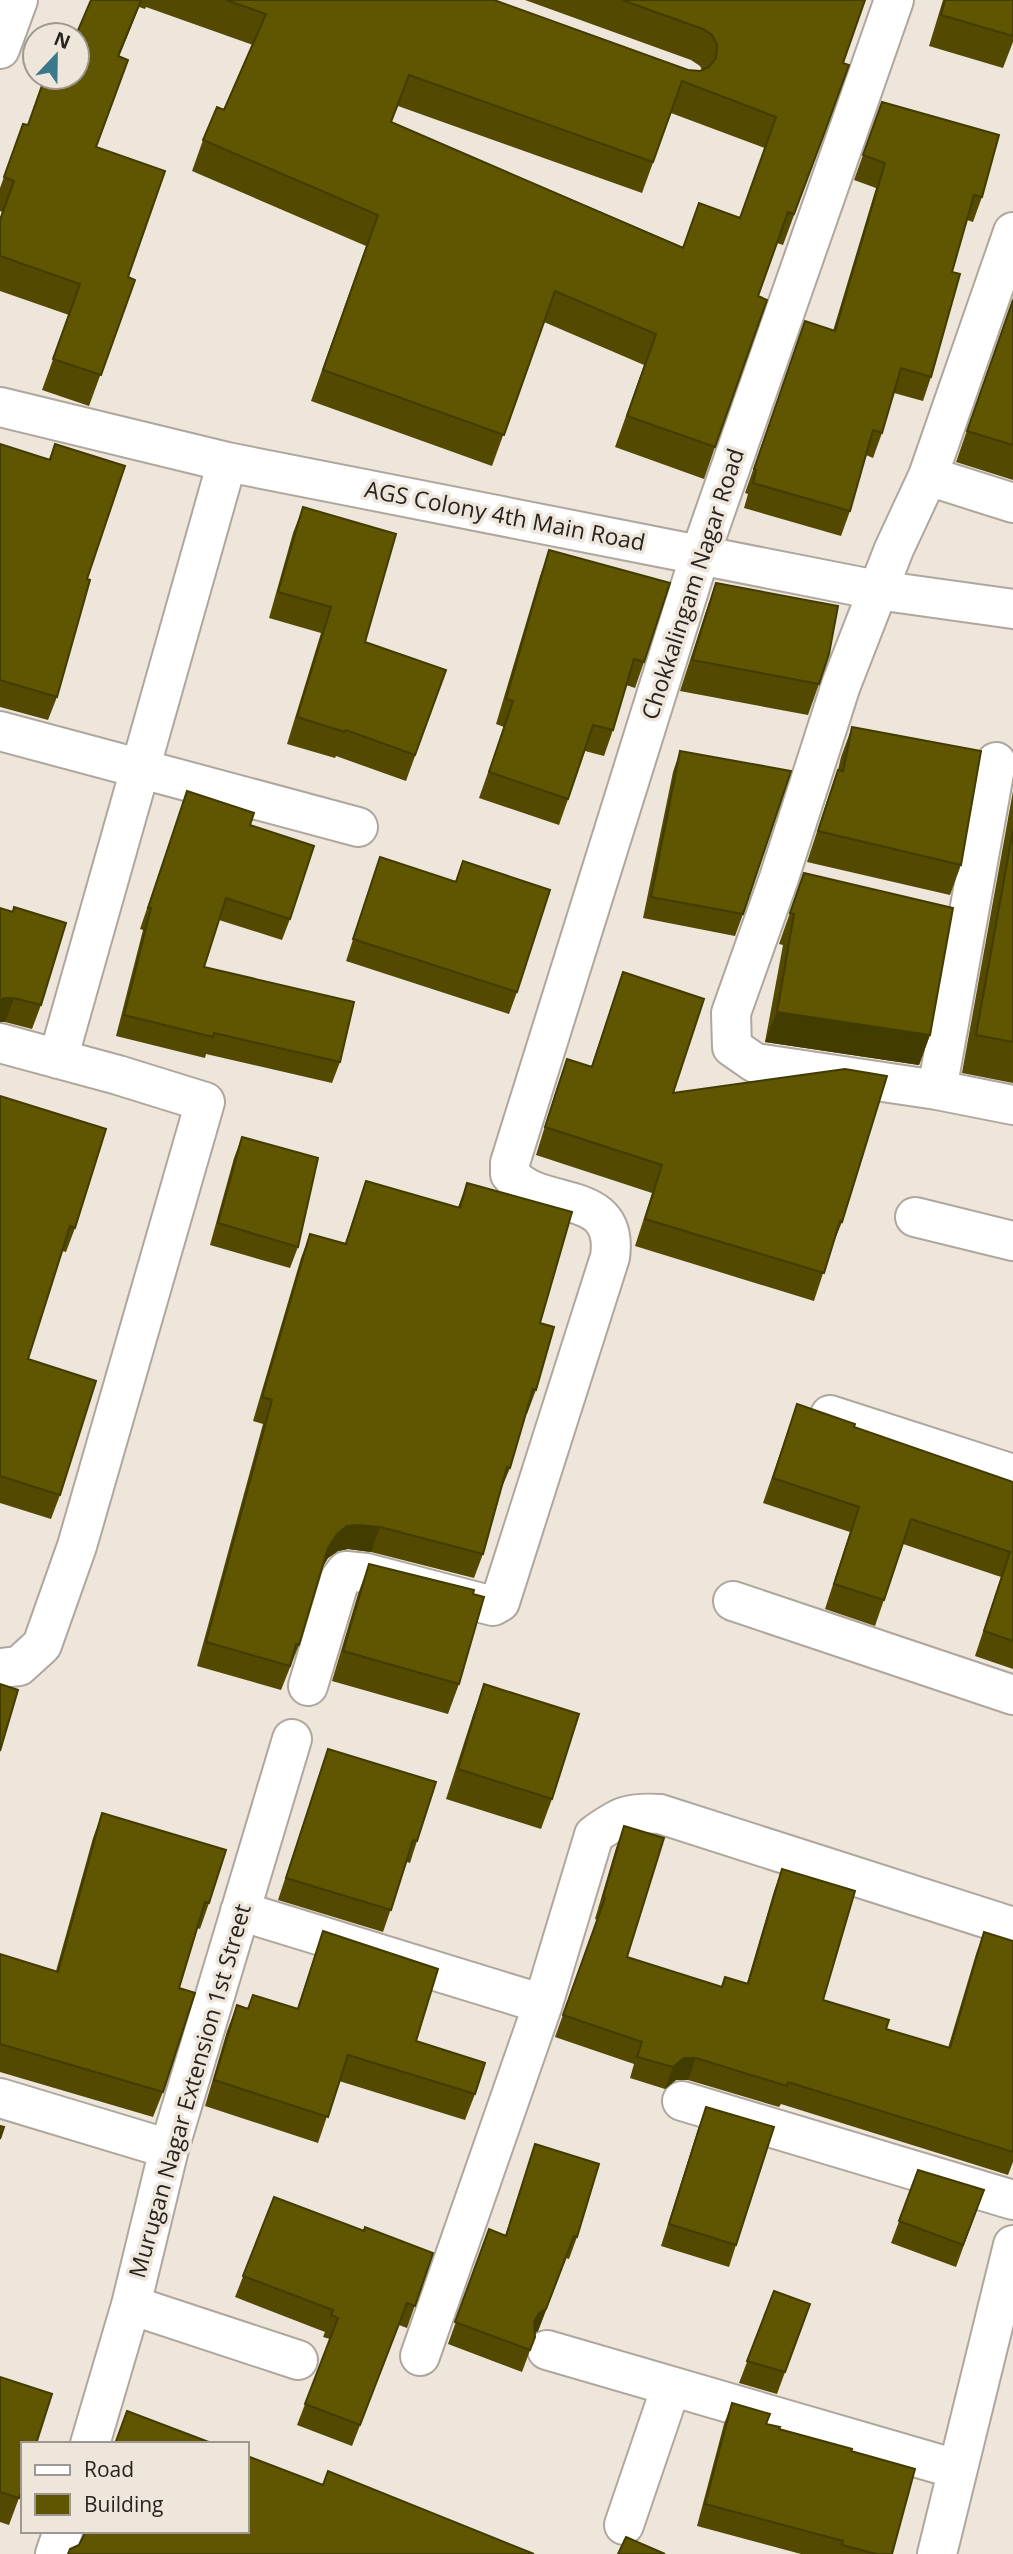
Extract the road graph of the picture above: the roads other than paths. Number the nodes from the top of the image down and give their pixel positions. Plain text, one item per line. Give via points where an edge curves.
1 (18, 0) edge
2 (894, 0) edge
3 (0, 49) edge
4 (1013, 232) edge
5 (0, 407) edge
6 (227, 462) junction
7 (928, 476) junction
8 (1013, 503) edge
9 (700, 555) junction
10 (877, 590) junction
11 (1013, 609) edge
12 (828, 726) junction
13 (0, 731) edge
14 (867, 734) edge
15 (957, 753) edge
16 (1005, 763) edge
17 (141, 768) junction
18 (358, 827) dead end
19 (779, 878) junction
20 (819, 887) edge
21 (0, 1043) edge
22 (58, 1059) junction
23 (937, 1090) junction
24 (1013, 1105) edge
25 (915, 1217) dead end
26 (1013, 1241) edge
27 (830, 1415) edge
28 (1013, 1474) edge
29 (733, 1601) dead end
30 (0, 1668) edge
31 (308, 1686) dead end
32 (1013, 1696) edge
33 (292, 1739) dead end
34 (240, 1911) junction
35 (1013, 1927) edge
36 (544, 2004) junction
37 (0, 2098) edge
38 (682, 2101) dead end
39 (169, 2149) junction
40 (1013, 2200) edge
41 (1013, 2245) edge
42 (131, 2305) junction
43 (547, 2350) dead end
44 (420, 2356) dead end
45 (298, 2360) dead end
46 (999, 2360) edge
47 (671, 2387) junction
48 (91, 2442) edge
49 (957, 2469) junction
50 (624, 2525) dead end
51 (62, 2533) edge
52 (55, 2554) edge
53 (937, 2554) edge

1 - 3 street
2 - 9 street, Chokkalingam Nagar Road
4 - 7 street
5 - 6 street, AGS Colony 4th Main Road
6 - 9 street, AGS Colony 4th Main Road
6 - 17 street
7 - 8 street
7 - 10 street
9 - 10 street, AGS Colony 4th Main Road
9 - 31 street, Chokkalingam Nagar Road via 513,1151 510,1174 526,1189 594,1210 612,1240 500,1602 493,1606 346,1571
10 - 11 street, AGS Colony 4th Main Road
10 - 12 street
12 - 14 street
12 - 19 street
13 - 17 street
15 - 16 street
16 - 23 street via 954,918
17 - 18 street
17 - 22 street
19 - 20 street
19 - 23 street via 731,1013 732,1047 755,1063
21 - 22 street
22 - 30 street via 205,1102 77,1546 46,1633 41,1645 19,1666
23 - 24 street
25 - 26 street
27 - 28 street
29 - 32 street
33 - 34 street, Murugan Nagar Extension 1st Street
34 - 36 street
34 - 39 street, Murugan Nagar Extension 1st Street
35 - 36 street via 660,1814 634,1813 617,1818 594,1835
36 - 44 street
37 - 39 street
38 - 40 street
39 - 42 street, Murugan Nagar Extension 1st Street
41 - 46 street
42 - 45 street
42 - 48 street, Murugan Nagar Extension 1st Street
43 - 47 street
46 - 49 street
47 - 49 street
47 - 50 street
49 - 53 street
51 - 52 street

